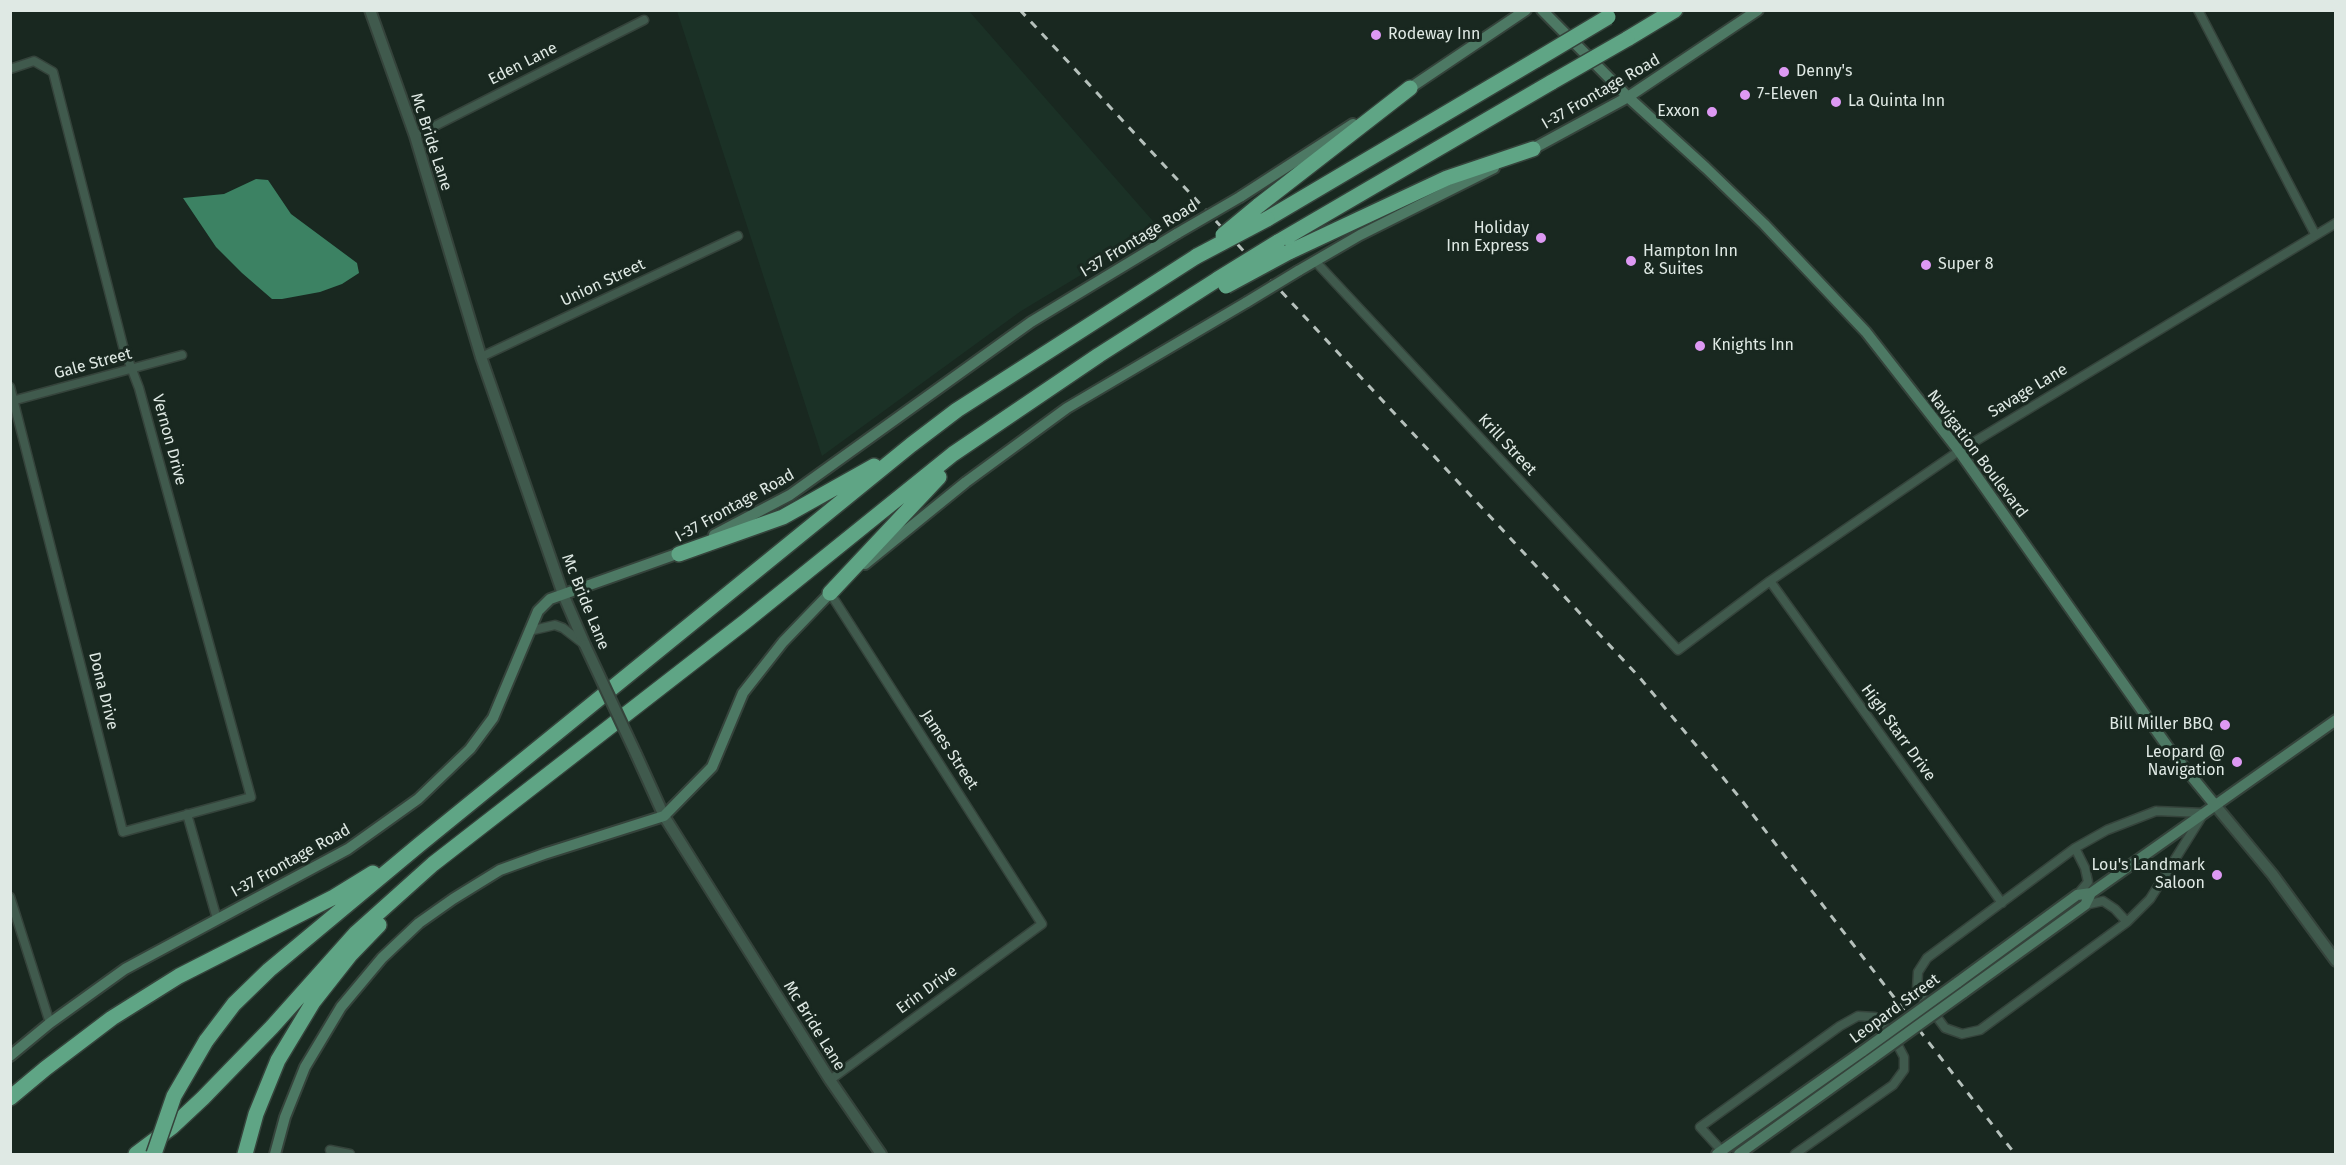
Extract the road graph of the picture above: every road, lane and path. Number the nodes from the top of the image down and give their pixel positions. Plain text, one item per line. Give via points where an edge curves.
1 (370, 10) edge
2 (1526, 10) edge
3 (1542, 10) edge
4 (1675, 10) edge
5 (1758, 10) edge
6 (2198, 10) edge
7 (1614, 14) edge
8 (644, 20) dead end
9 (10, 69) edge
10 (1410, 87) junction
11 (1628, 97) junction
12 (415, 136) junction
13 (1533, 149) junction
14 (1262, 212) junction
15 (2336, 223) edge
16 (2315, 234) junction
17 (738, 236) dead end
18 (1284, 247) junction
19 (1315, 261) junction
20 (182, 355) dead end
21 (482, 357) junction
22 (132, 370) junction
23 (10, 387) edge
24 (1052, 387) junction
25 (12, 401) edge
26 (911, 445) junction
27 (1959, 451) junction
28 (680, 554) junction
29 (1770, 581) junction
30 (830, 593) junction
31 (563, 594) junction
32 (529, 631) junction
33 (585, 645) junction
34 (1678, 650) joint
35 (2336, 720) edge
36 (2215, 805) junction
37 (2204, 813) junction
38 (187, 814) junction
39 (664, 816) junction
40 (419, 844) junction
41 (2075, 848) junction
42 (433, 864) junction
43 (2091, 893) junction
44 (2077, 895) junction
45 (10, 897) edge
46 (2002, 903) junction
47 (2085, 905) junction
48 (12, 912) edge
49 (217, 919) junction
50 (2127, 922) junction
51 (1042, 924) joint
52 (2336, 961) edge
53 (1960, 988) junction
54 (50, 1023) junction
55 (10, 1056) edge
56 (830, 1080) junction
57 (10, 1098) edge
58 (330, 1150) dead end
59 (1720, 1153) edge
60 (136, 1155) edge
61 (154, 1155) edge
62 (245, 1155) edge
63 (275, 1155) edge
64 (350, 1155) edge
65 (881, 1155) edge
66 (1739, 1155) edge
67 (1795, 1155) edge

1 - 12 street, Mc Bride Lane
2 - 10 main road, I-37 Frontage Road
3 - 11 main road, Navigation Boulevard
4 - 18 highway, bridge
5 - 11 main road, I-37 Frontage Road
6 - 16 street
7 - 14 highway, bridge
8 - 12 street, Eden Lane
9 - 22 street, Vernon Drive via 34,61 52,72
10 - 14 highway
10 - 28 main road, I-37 Frontage Road, bridge via 1240,197 1031,322 790,495
11 - 13 main road, I-37 Frontage Road
11 - 27 main road, Navigation Boulevard via 1706,168 1823,285 1866,332
12 - 21 street, Mc Bride Lane
13 - 18 highway via 1447,178
13 - 19 main road, I-37 Frontage Road
14 - 26 highway, bridge via 957,410
15 - 16 street, Savage Lane
16 - 27 street, Savage Lane
17 - 21 street, Union Street
18 - 24 highway, bridge via 1152,320
19 - 30 main road, I-37 Frontage Road, bridge via 1067,408 966,482
19 - 34 street, Krill Street
20 - 22 street, Gale Street
21 - 31 street, Mc Bride Lane
22 - 25 street, Gale Street
22 - 38 street, Vernon Drive via 251,797
23 - 25 street, Dona Drive
24 - 30 highway via 933,482
24 - 42 highway via 953,454
25 - 38 street, Dona Drive via 123,832
26 - 28 highway via 783,517
26 - 40 highway
27 - 29 street, Savage Lane
27 - 36 main road, Navigation Boulevard via 2170,750
28 - 31 main road, I-37 Frontage Road
29 - 34 street, Savage Lane
29 - 46 street, High Starr Drive
30 - 39 main road, I-37 Frontage Road via 783,642 743,693 712,767
30 - 51 street, James Street
31 - 32 main road, I-37 Frontage Road via 544,604
31 - 33 street, Mc Bride Lane
32 - 33 street via 555,625
32 - 49 main road, I-37 Frontage Road via 493,718 470,749 418,799 348,849
33 - 39 street, Mc Bride Lane, bridge
35 - 36 main road, Leopard Street
36 - 37 main road, Leopard Street
36 - 52 street, Navigation Boulevard
37 - 41 street via 2156,811 2107,830
37 - 43 main road, Leopard Street
37 - 50 street via 2150,898
38 - 49 street
39 - 56 street, Mc Bride Lane
39 - 63 main road, I-37 Frontage Road via 500,870 419,923 382,958 341,1007 304,1067
40 - 57 highway via 334,897 179,976 112,1018
40 - 61 highway, bridge via 234,1004 206,1041 174,1096
41 - 44 street via 2088,882
41 - 46 street
42 - 60 highway via 356,933 272,1028 195,1106
42 - 62 highway via 418,886 350,955 313,1002 278,1060 256,1114
43 - 44 main road, Leopard Street
43 - 47 main road, Leopard Street
44 - 53 main road, Leopard Street
45 - 48 street
46 - 50 street via 1927,958 1918,972 1917,990 1945,1028 1962,1034 1980,1030
47 - 50 street via 2103,901
47 - 53 main road, Leopard Street
48 - 54 street
49 - 54 main road, I-37 Frontage Road via 125,969
51 - 56 street, Erin Drive
53 - 59 main road, Leopard Street, bridge via 1863,1051
53 - 66 main road, Leopard Street, bridge via 1870,1060
54 - 55 main road, I-37 Frontage Road
56 - 65 street, Mc Bride Lane
58 - 64 street
59 - 67 street via 1700,1127 1840,1026 1858,1016 1875,1017 1893,1036 1904,1057 1904,1070 1893,1085

